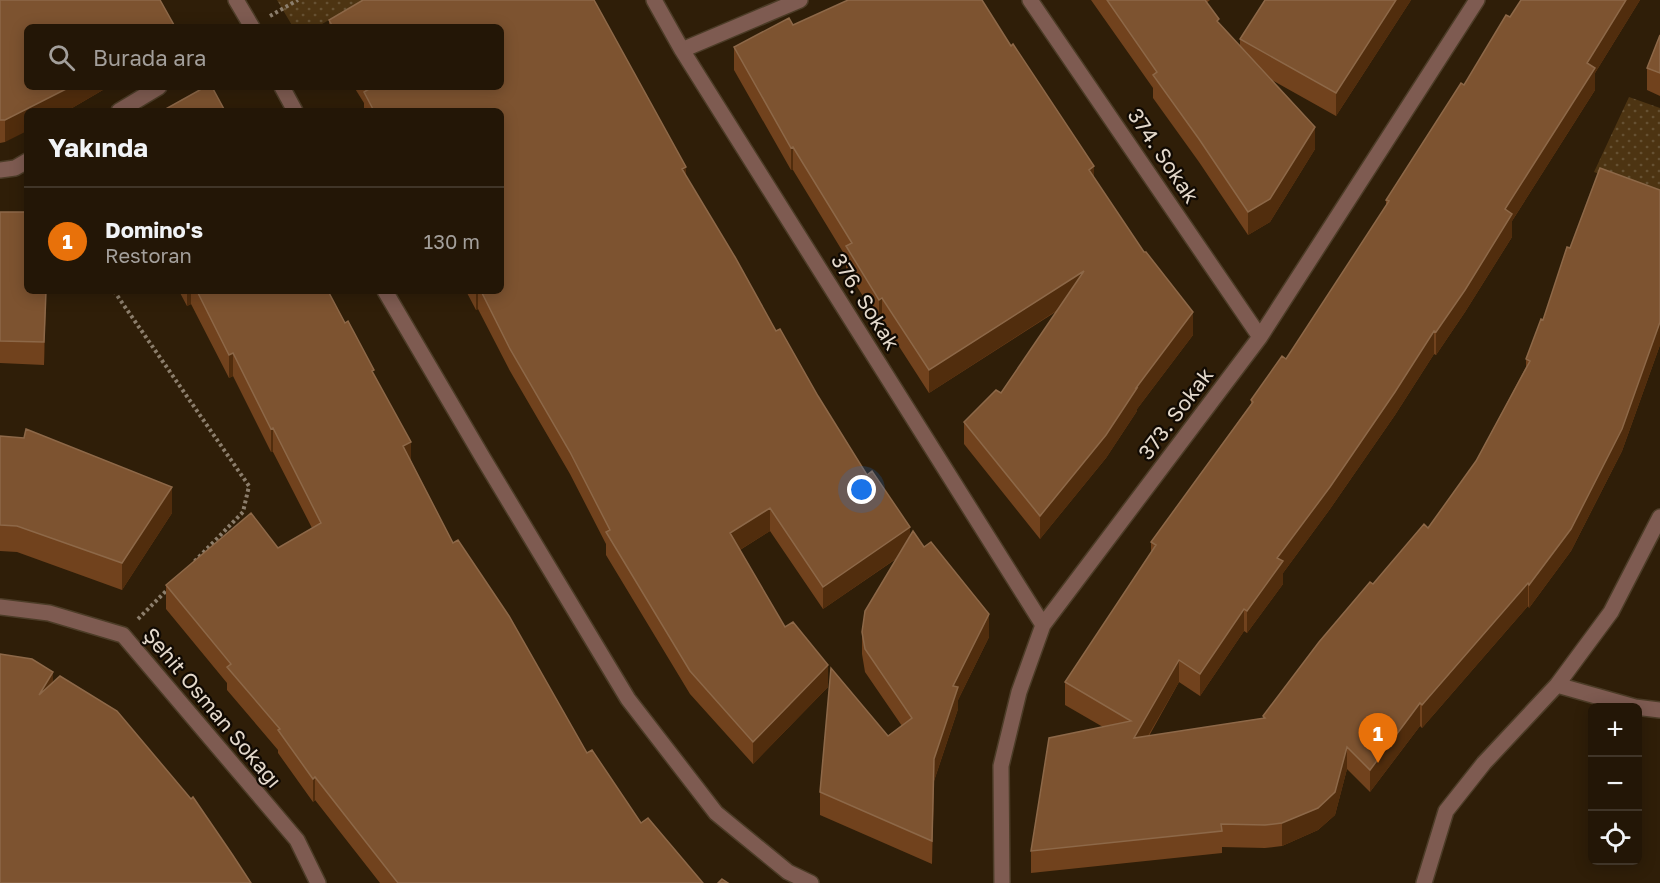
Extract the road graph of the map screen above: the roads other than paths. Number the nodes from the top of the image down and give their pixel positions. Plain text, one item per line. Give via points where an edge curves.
1 (236, 0) edge
2 (654, 0) edge
3 (800, 0) edge
4 (1030, 0) edge
5 (1477, 0) edge
6 (249, 24) edge
7 (682, 50) junction
8 (154, 90) edge
9 (284, 90) edge
10 (124, 108) edge
11 (293, 108) edge
12 (24, 163) edge
13 (0, 170) edge
14 (387, 294) edge
15 (1260, 337) junction
16 (1660, 517) edge
17 (0, 607) edge
18 (1043, 625) junction
19 (1557, 685) junction
20 (1660, 710) edge
21 (318, 883) edge
22 (811, 883) edge
23 (1002, 883) edge
24 (1424, 883) edge

1 - 6 street
2 - 7 street, 376. Sokak
3 - 7 street
4 - 15 street, 374. Sokak
5 - 15 street, 373. Sokak
7 - 18 street, 376. Sokak
8 - 10 street
9 - 11 street
12 - 13 street
14 - 22 street via 628,699 716,813 788,872
15 - 18 street, 373. Sokak
16 - 19 street via 1611,612
17 - 21 street, Şehit Osman Sokağı via 50,613 123,635 297,840
18 - 23 street, 373. Sokak via 1018,692 1001,766
19 - 20 street
19 - 24 street via 1446,810

